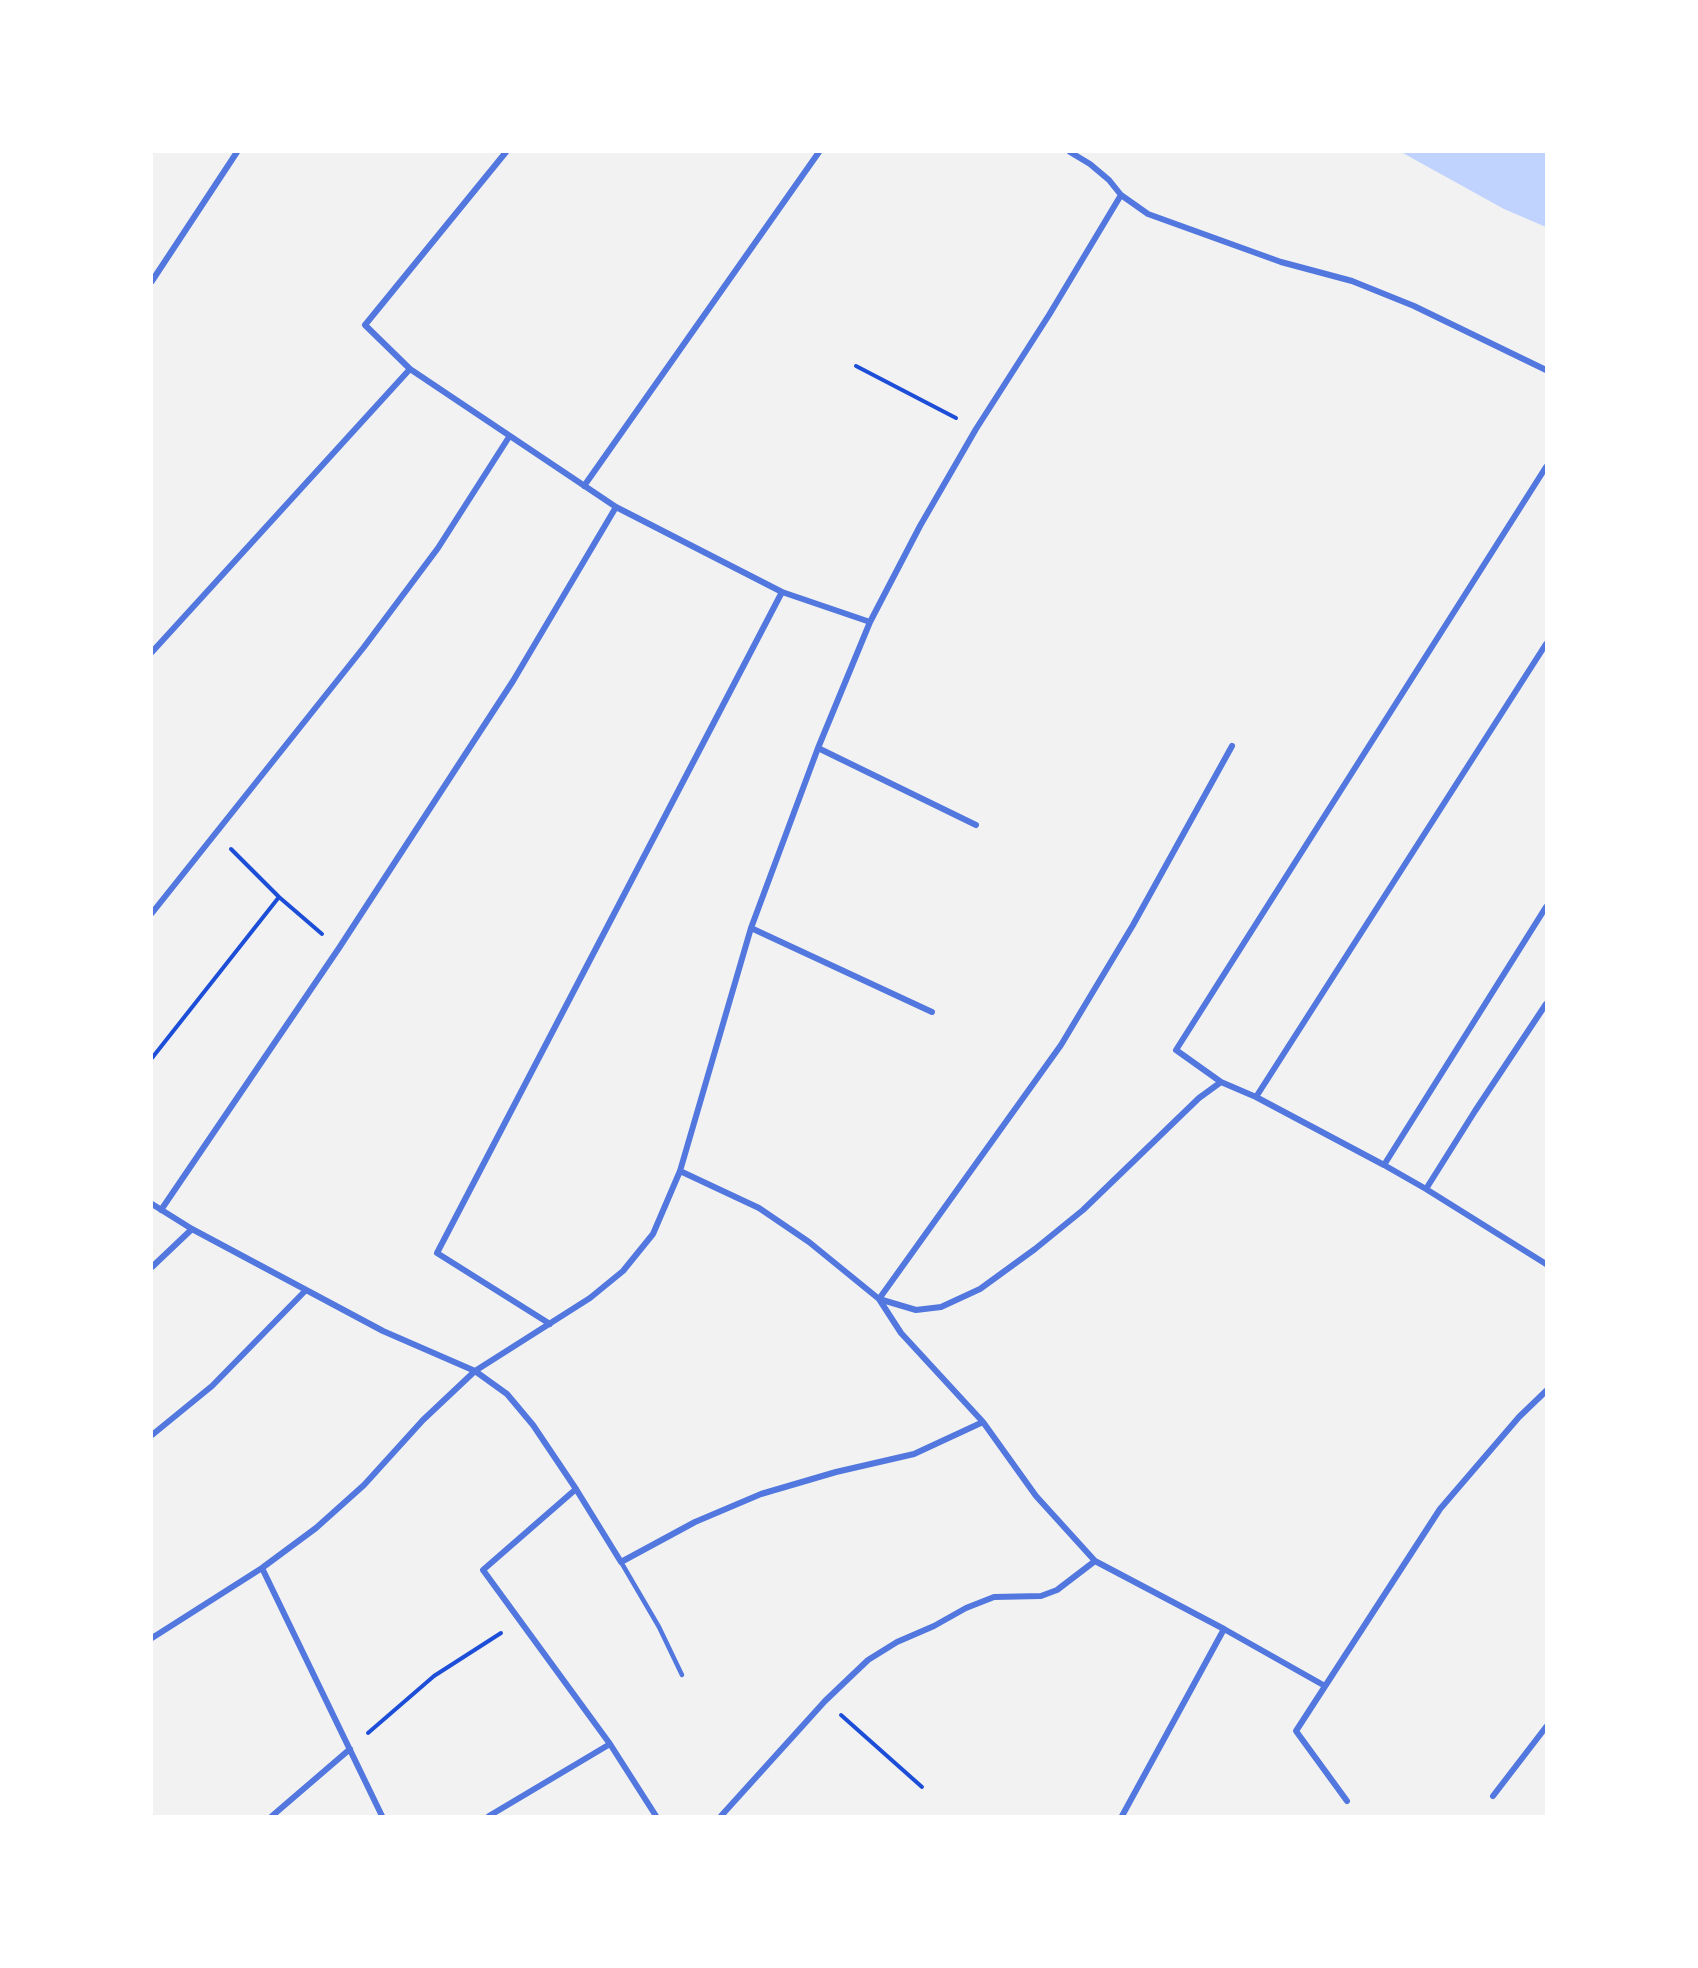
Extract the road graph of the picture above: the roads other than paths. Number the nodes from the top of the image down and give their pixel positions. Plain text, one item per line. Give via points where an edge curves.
1 (237, 152) edge
2 (506, 152) edge
3 (819, 152) edge
4 (1070, 152) edge
5 (1121, 195) junction
6 (152, 280) edge
7 (410, 369) junction
8 (1546, 370) edge
9 (509, 437) junction
10 (1546, 467) edge
11 (584, 486) junction
12 (616, 507) junction
13 (782, 592) junction
14 (870, 622) junction
15 (1546, 644) edge
16 (152, 652) edge
17 (1232, 746) dead end
18 (818, 748) junction
19 (976, 825) dead end
20 (1546, 907) edge
21 (152, 913) edge
22 (750, 927) junction
23 (1546, 1005) edge
24 (932, 1012) dead end
25 (1221, 1082) junction
26 (1256, 1096) junction
27 (1384, 1165) junction
28 (681, 1171) junction
29 (1426, 1189) junction
30 (152, 1204) edge
31 (161, 1209) junction
32 (192, 1229) junction
33 (1546, 1264) edge
34 (152, 1267) edge
35 (306, 1290) junction
36 (879, 1299) junction
37 (550, 1324) junction
38 (475, 1371) junction
39 (1546, 1391) edge
40 (983, 1422) junction
41 (152, 1435) edge
42 (576, 1489) junction
43 (1095, 1561) junction
44 (621, 1562) junction
45 (262, 1568) junction
46 (1224, 1629) junction
47 (152, 1638) edge
48 (682, 1674) dead end
49 (1325, 1686) junction
50 (1546, 1727) edge
51 (610, 1744) junction
52 (350, 1749) junction
53 (1493, 1796) dead end
54 (1347, 1801) dead end
55 (272, 1816) edge
56 (382, 1816) edge
57 (489, 1816) edge
58 (656, 1816) edge
59 (721, 1816) edge
60 (1122, 1816) edge

1 - 6 street
2 - 7 street via 365,325
3 - 11 street
4 - 5 street via 1109,180
5 - 8 street via 1166,221 1281,262 1352,281 1414,306
5 - 14 street via 976,429
7 - 9 street
7 - 16 street
9 - 11 street
9 - 21 street via 438,548 364,647
10 - 25 street via 1176,1050
11 - 12 street
12 - 13 street
12 - 31 street via 513,681 339,948
13 - 14 street
13 - 37 street via 437,1254
14 - 18 street
15 - 26 street
17 - 36 street via 1061,1045
18 - 19 street
18 - 22 street
20 - 27 street
22 - 24 street
22 - 28 street
23 - 29 street
25 - 26 street
25 - 36 street via 1199,1098 1083,1210 980,1289 941,1307 916,1310
26 - 27 street
27 - 29 street
28 - 36 street via 759,1208 810,1242
28 - 37 street via 653,1234 623,1271
29 - 33 street
30 - 31 street
31 - 32 street
32 - 34 street
32 - 35 street
35 - 38 street via 383,1331
35 - 41 street via 212,1386
36 - 40 street via 902,1333
37 - 38 street
38 - 42 street via 507,1394
38 - 45 street via 423,1420 364,1485 316,1528
39 - 49 street via 1440,1509
40 - 43 street via 1036,1496
40 - 44 street via 914,1454 761,1494 695,1522
42 - 44 street
42 - 51 street via 483,1570
43 - 46 street
43 - 59 street via 1057,1590 1041,1596 994,1597 897,1642 868,1660 825,1701
44 - 48 lane
45 - 47 street
45 - 52 street
46 - 49 street
46 - 60 street
49 - 54 street via 1296,1731
50 - 53 street
51 - 57 street
51 - 58 street
52 - 55 street
52 - 56 street

